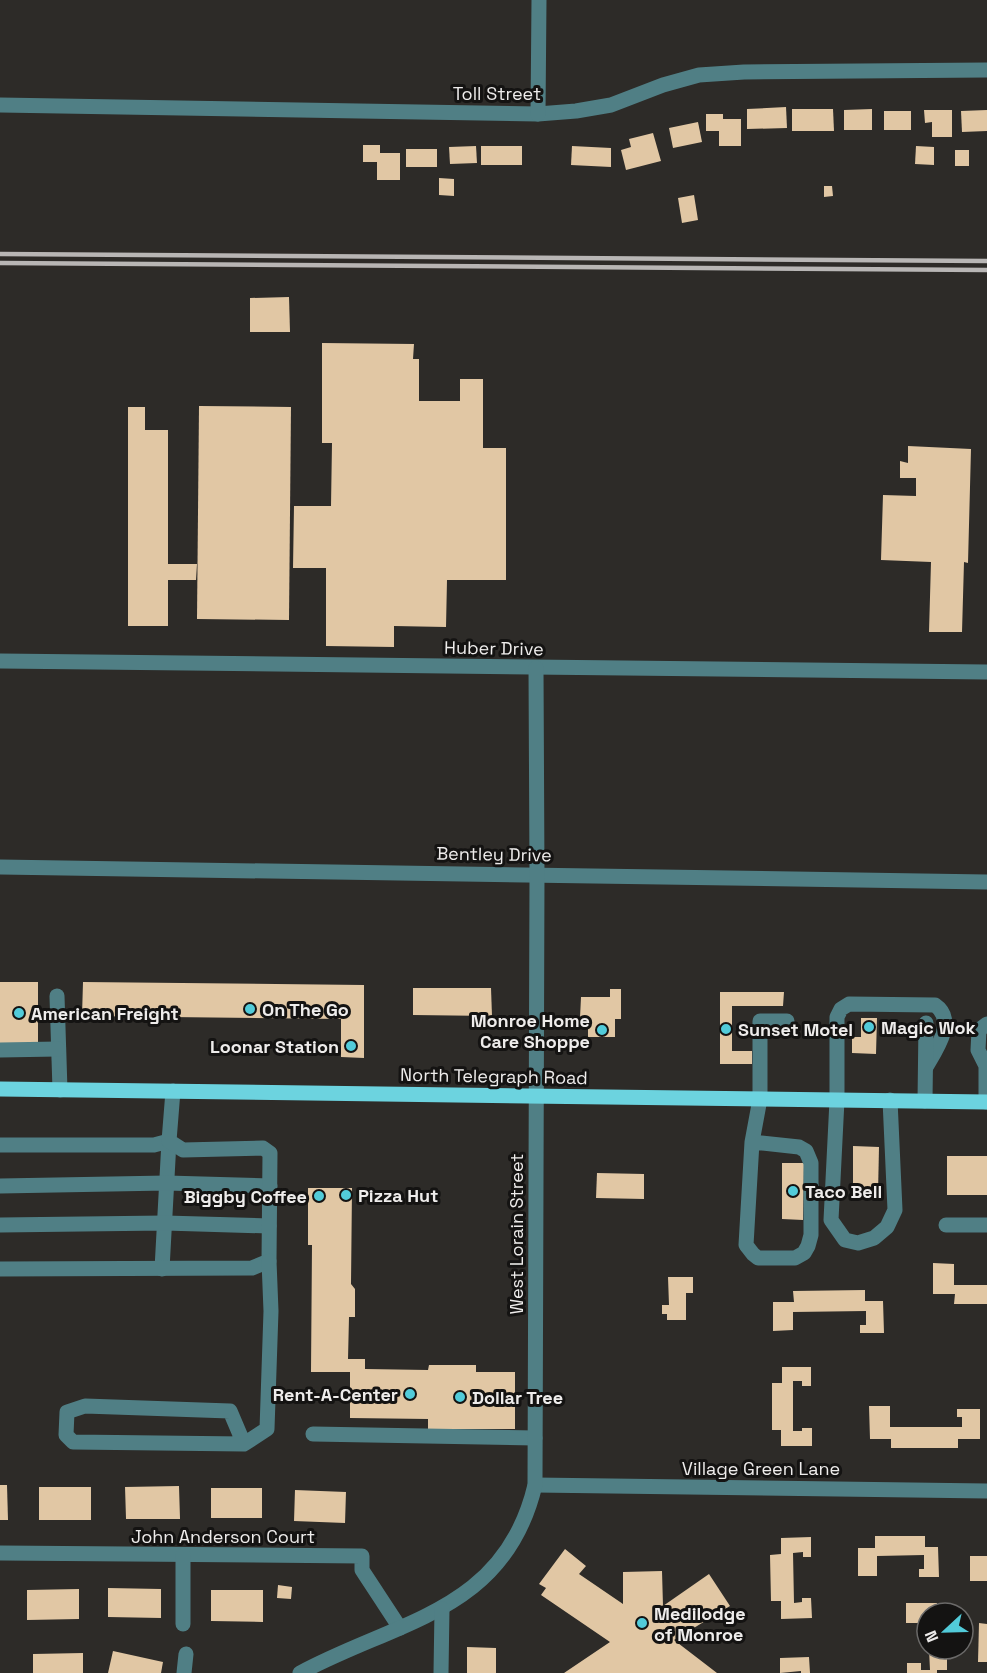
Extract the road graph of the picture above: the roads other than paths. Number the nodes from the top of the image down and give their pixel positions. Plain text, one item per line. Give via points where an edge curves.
1 (539, 0) edge
2 (987, 70) edge
3 (0, 105) edge
4 (538, 114) junction
5 (0, 661) edge
6 (536, 668) junction
7 (987, 672) edge
8 (0, 867) edge
9 (537, 874) junction
10 (987, 882) edge
11 (57, 996) dead end
12 (788, 1021) dead end
13 (926, 1023) dead end
14 (987, 1024) edge
15 (0, 1050) edge
16 (58, 1050) junction
17 (986, 1066) edge
18 (926, 1067) junction
19 (0, 1089) edge
20 (60, 1090) junction
21 (172, 1091) junction
22 (536, 1096) junction
23 (760, 1099) junction
24 (837, 1100) junction
25 (890, 1100) junction
26 (926, 1101) junction
27 (986, 1102) edge
28 (169, 1141) junction
29 (752, 1142) junction
30 (0, 1145) edge
31 (167, 1183) junction
32 (0, 1186) edge
33 (270, 1186) junction
34 (165, 1223) junction
35 (0, 1225) edge
36 (269, 1226) junction
37 (946, 1226) dead end
38 (987, 1226) edge
39 (269, 1262) junction
40 (0, 1269) edge
41 (162, 1269) junction
42 (313, 1434) dead end
43 (535, 1438) junction
44 (244, 1444) junction
45 (535, 1485) junction
46 (987, 1491) edge
47 (0, 1553) edge
48 (183, 1555) junction
49 (442, 1609) junction
50 (183, 1624) dead end
51 (400, 1628) junction
52 (186, 1654) dead end
53 (184, 1673) edge
54 (300, 1673) edge
55 (441, 1673) edge

1 - 4 street
2 - 4 street, Toll Street via 699,75 611,105
3 - 4 street, Toll Street
5 - 6 street, Huber Drive
6 - 7 street, Huber Drive
6 - 9 street, West Lorain Street
8 - 9 street, Bentley Drive
9 - 10 street, Bentley Drive
9 - 22 street, West Lorain Street
11 - 16 street
12 - 23 street via 760,1021
13 - 18 street
14 - 17 street via 979,1030 978,1050
15 - 16 street
16 - 20 street
17 - 27 street
18 - 24 street via 940,1043 946,1022 942,1010 935,1005 849,1004 837,1017
18 - 26 street
19 - 20 main road, North Telegraph Road
20 - 21 main road, North Telegraph Road
21 - 22 main road, North Telegraph Road
21 - 28 street
22 - 23 main road, North Telegraph Road
22 - 43 street, West Lorain Street
23 - 24 main road, North Telegraph Road
23 - 29 street
24 - 25 main road, North Telegraph Road
24 - 25 street via 831,1220 845,1240 858,1243 874,1238 887,1227 895,1210
25 - 26 main road, North Telegraph Road
26 - 27 main road, North Telegraph Road
28 - 30 street via 154,1145
28 - 31 street
28 - 33 street via 183,1150 263,1148 270,1153
29 - 29 street via 746,1245 758,1258 795,1258 804,1253 811,1235 811,1163 806,1151 799,1147
31 - 32 street
31 - 33 street
31 - 34 street
33 - 36 street
34 - 35 street
34 - 36 street
34 - 41 street
36 - 39 street
37 - 38 street
39 - 41 street via 252,1268
39 - 44 street via 267,1429
40 - 41 street
42 - 43 street
43 - 45 street, West Lorain Street
44 - 44 street via 73,1442 66,1436 68,1412 85,1406 230,1411
45 - 46 street, Village Green Lane
45 - 49 street, West Lorain Street via 522,1525 498,1562 467,1593
47 - 48 street, John Anderson Court
48 - 50 street
48 - 51 street, John Anderson Court via 362,1556 362,1570
49 - 51 street, West Lorain Street
49 - 55 street
51 - 54 street, West Lorain Street
52 - 53 street

